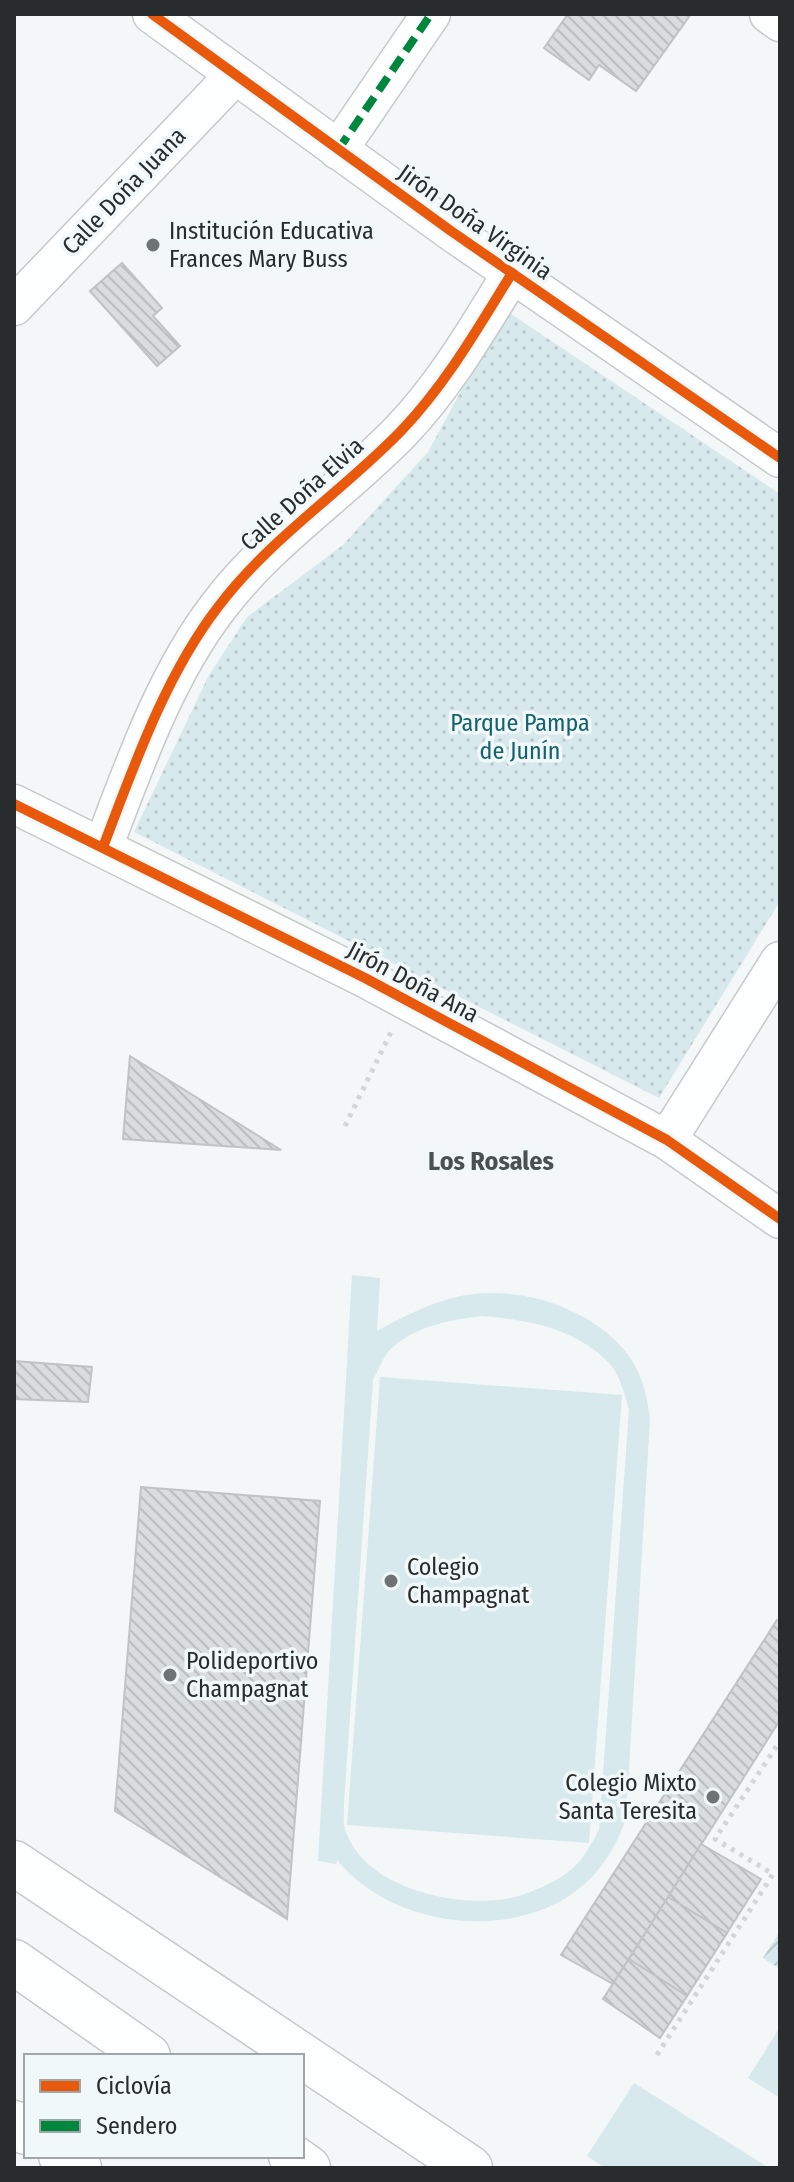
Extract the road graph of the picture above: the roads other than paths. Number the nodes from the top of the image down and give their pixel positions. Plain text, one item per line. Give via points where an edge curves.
1 (152, 14) edge
2 (431, 14) edge
3 (769, 14) edge
4 (780, 22) edge
5 (234, 76) junction
6 (338, 150) junction
7 (512, 273) junction
8 (14, 306) edge
9 (780, 458) edge
10 (14, 804) edge
11 (103, 847) junction
12 (780, 961) edge
13 (667, 1140) junction
14 (780, 1219) edge
15 (14, 1863) edge
16 (14, 1962) edge
17 (145, 2054) edge
18 (300, 2054) edge
19 (304, 2057) edge
20 (470, 2168) edge

1 - 5 street, Jirón Doña Virginia
2 - 6 street
3 - 4 street
5 - 6 street, Jirón Doña Virginia
5 - 8 street, Calle Doña Juana
6 - 7 street, Jirón Doña Virginia
7 - 9 street, Jirón Doña Virginia
7 - 11 street, Calle Doña Elvia via 429,399 359,472 251,566 196,637 134,767
10 - 11 street, Jirón Doña Ana
11 - 13 street, Jirón Doña Ana
12 - 13 street
13 - 14 street, Jirón Doña Ana
15 - 18 main road
16 - 17 main road
19 - 20 main road

